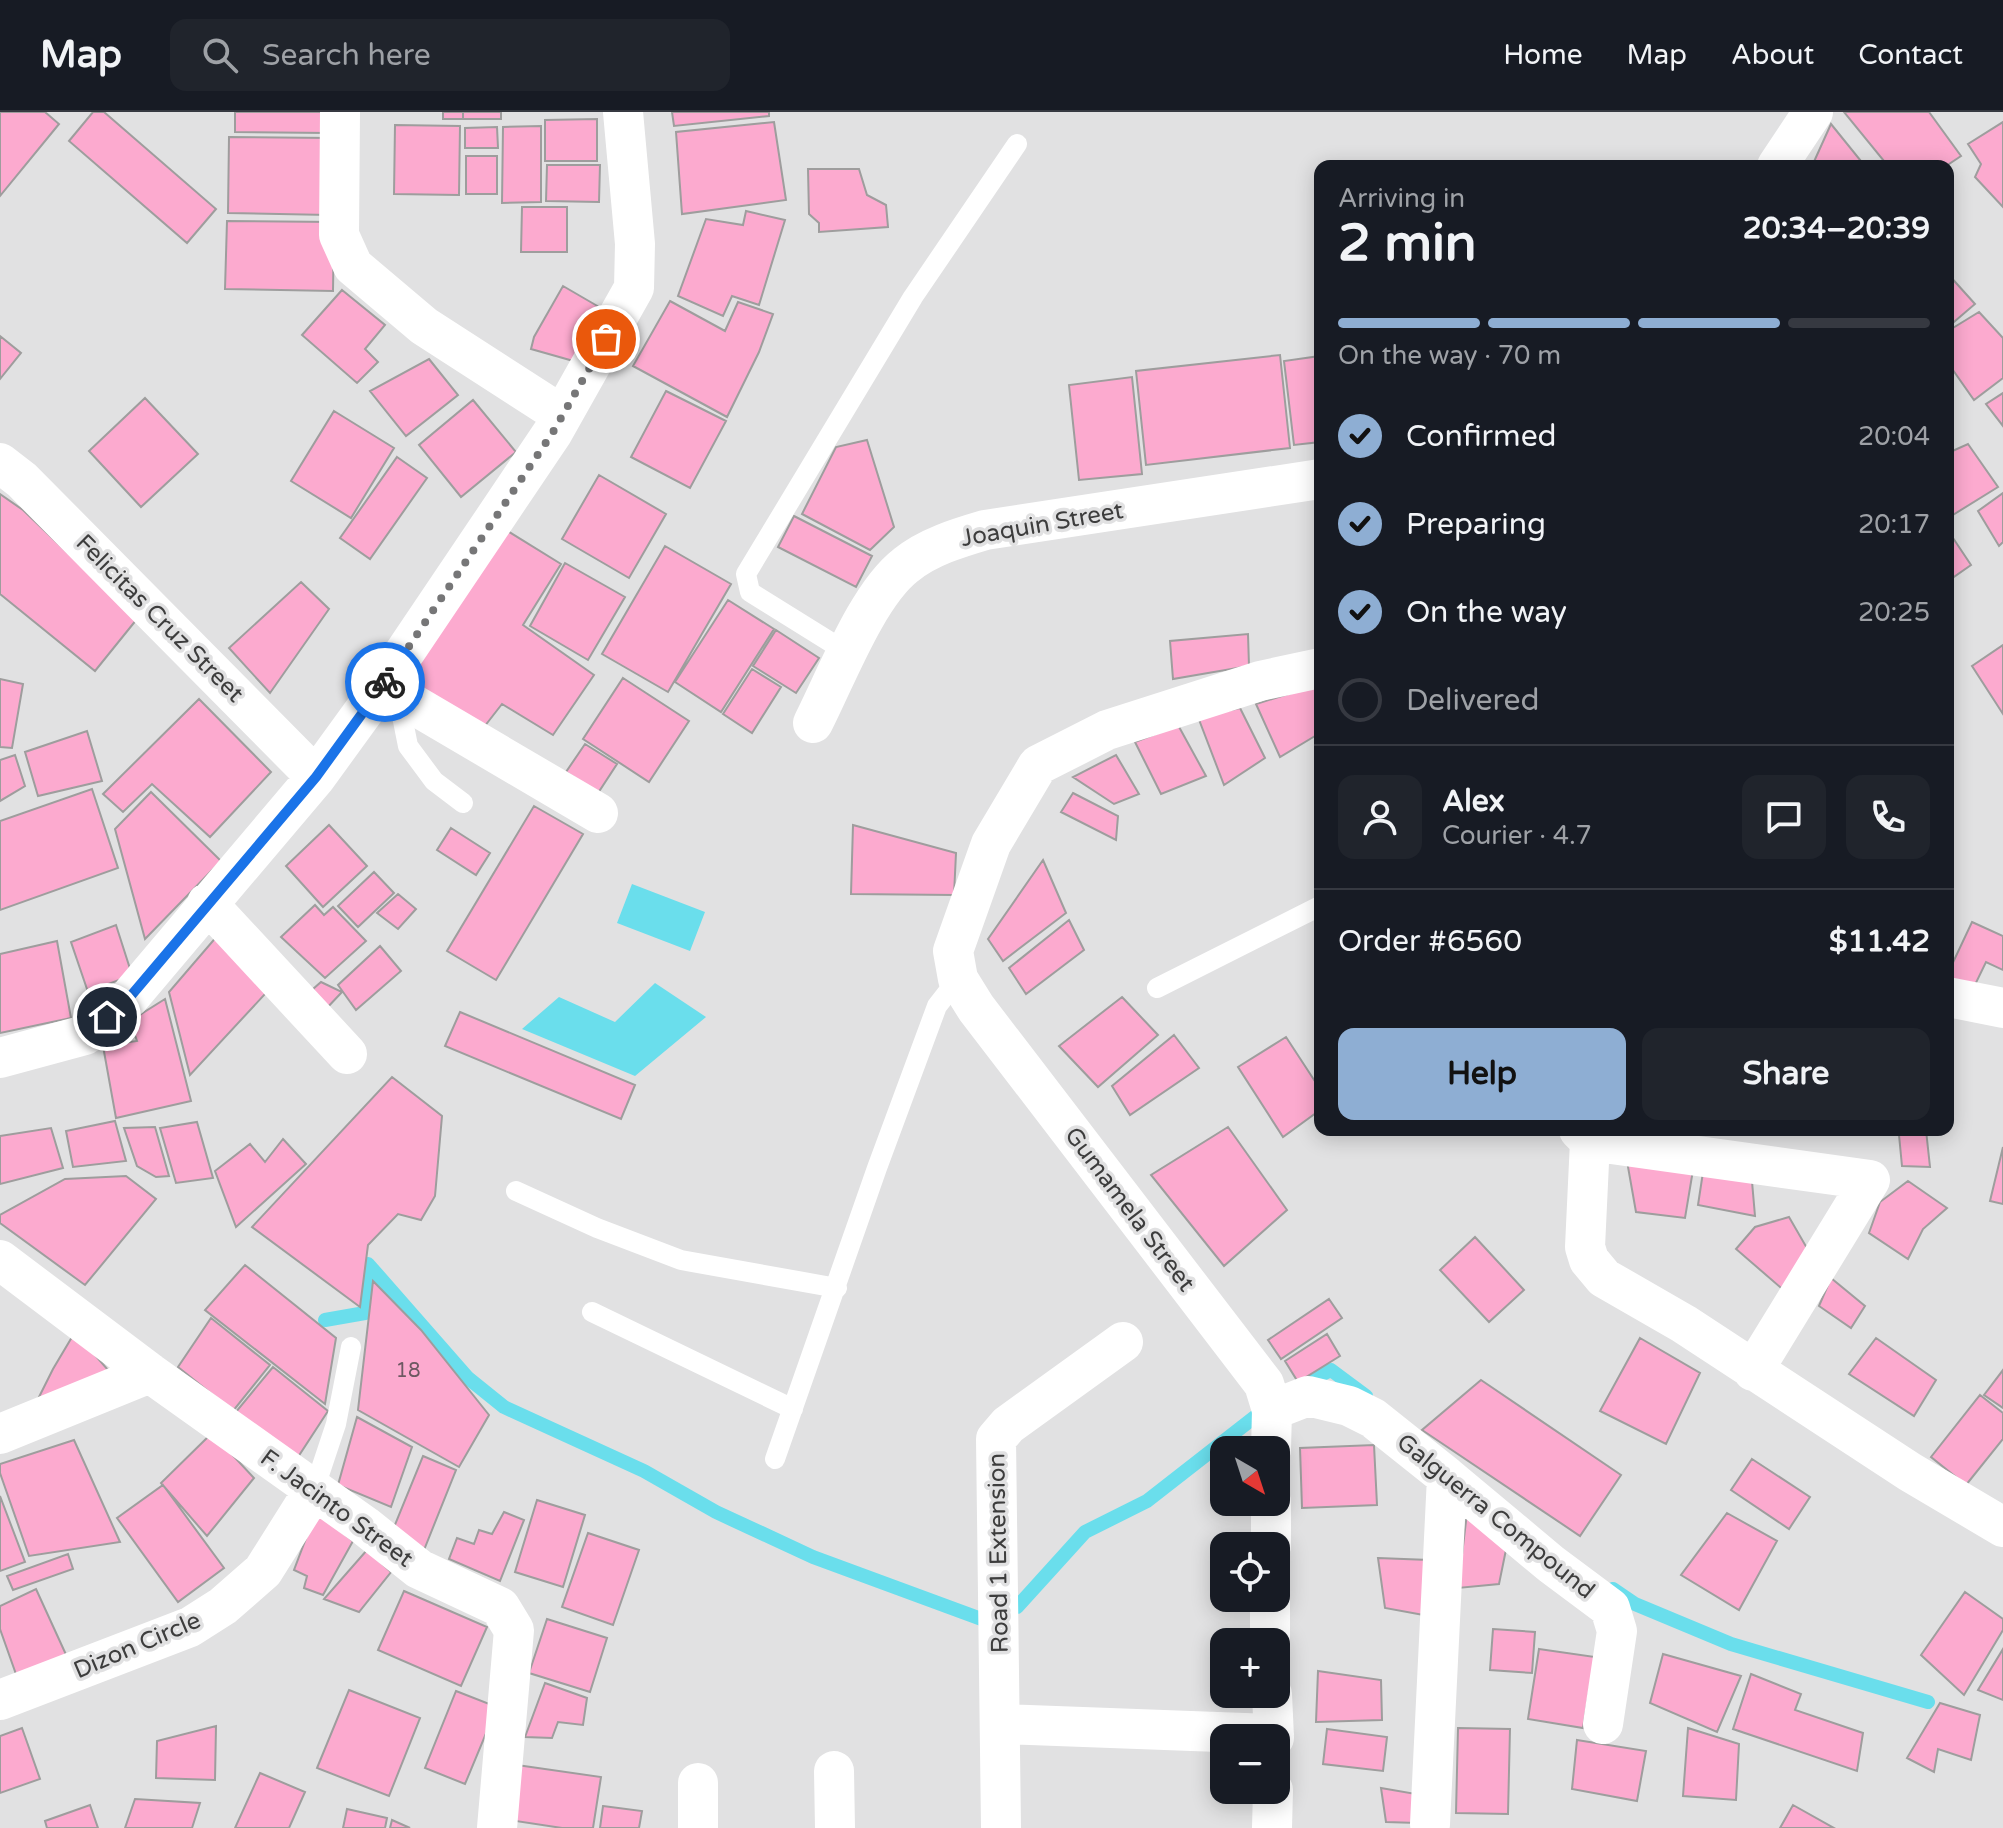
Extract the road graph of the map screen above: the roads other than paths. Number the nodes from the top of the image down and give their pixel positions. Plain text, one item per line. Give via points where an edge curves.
1 (340, 112) edge
2 (623, 112) edge
3 (1813, 112) edge
4 (1017, 144) dead end
5 (1781, 160) edge
6 (562, 415) junction
7 (0, 463) edge
8 (1314, 480) edge
9 (848, 653) junction
10 (1314, 669) edge
11 (390, 691) junction
12 (813, 723) dead end
13 (316, 777) junction
14 (463, 803) dead end
15 (598, 813) dead end
16 (207, 903) junction
17 (1314, 909) edge
18 (958, 979) junction
19 (1157, 988) dead end
20 (1954, 998) edge
21 (2003, 1008) edge
22 (347, 1054) dead end
23 (0, 1058) edge
24 (1585, 1136) edge
25 (1591, 1136) edge
26 (516, 1191) dead end
27 (0, 1260) edge
28 (837, 1288) junction
29 (592, 1312) dead end
30 (1123, 1342) dead end
31 (351, 1347) dead end
32 (1753, 1371) junction
33 (150, 1373) junction
34 (793, 1409) junction
35 (1272, 1410) junction
36 (0, 1434) edge
37 (1271, 1436) edge
38 (775, 1459) dead end
39 (1447, 1477) junction
40 (314, 1490) junction
41 (2003, 1527) edge
42 (0, 1700) edge
43 (1000, 1724) junction
44 (1603, 1724) dead end
45 (1210, 1733) edge
46 (834, 1771) dead end
47 (698, 1783) dead end
48 (1273, 1804) edge
49 (1430, 1824) dead end
50 (497, 1828) edge
51 (698, 1828) edge
52 (835, 1828) edge
53 (1001, 1828) edge
54 (1272, 1828) edge

1 - 6 street via 339,235 353,266 424,326
2 - 6 street via 634,288
3 - 5 street
4 - 9 lane via 913,297 746,574 750,592
6 - 11 street
7 - 13 street, Felicitas Cruz Street
8 - 9 street, Joaquin Street via 985,530 945,542 906,564 877,596
9 - 12 street, Joaquin Street
10 - 18 street via 1107,730 1038,765 991,844 953,951
11 - 13 street
11 - 14 lane via 408,746 434,781
11 - 15 street
13 - 16 street
16 - 22 street
16 - 23 street via 129,998 85,1035
17 - 19 lane
18 - 28 lane via 937,1006
18 - 35 street, Gumamela Street via 1264,1384
20 - 21 street
24 - 32 street via 1589,1260 1604,1278
25 - 32 street via 1870,1180
26 - 28 lane via 681,1260
27 - 33 street, F. Jacinto Street
28 - 34 lane
29 - 34 lane
30 - 43 street, Road 1 Extension via 996,1439
31 - 40 lane via 336,1424
32 - 41 street
33 - 36 street
33 - 40 street, F. Jacinto Street
34 - 38 lane
35 - 37 street, Gumamela Street
35 - 39 street, Galguerra Compound via 1308,1396 1349,1406 1373,1418
39 - 44 street, Galguerra Compound via 1610,1608 1617,1631
39 - 49 street
40 - 42 street, Dizon Circle via 263,1571 223,1606 190,1627
40 - 50 street, F. Jacinto Street via 419,1569 500,1607 509,1619 514,1630
43 - 45 street
43 - 53 street, Road 1 Extension
46 - 52 street
47 - 51 street
48 - 54 street

